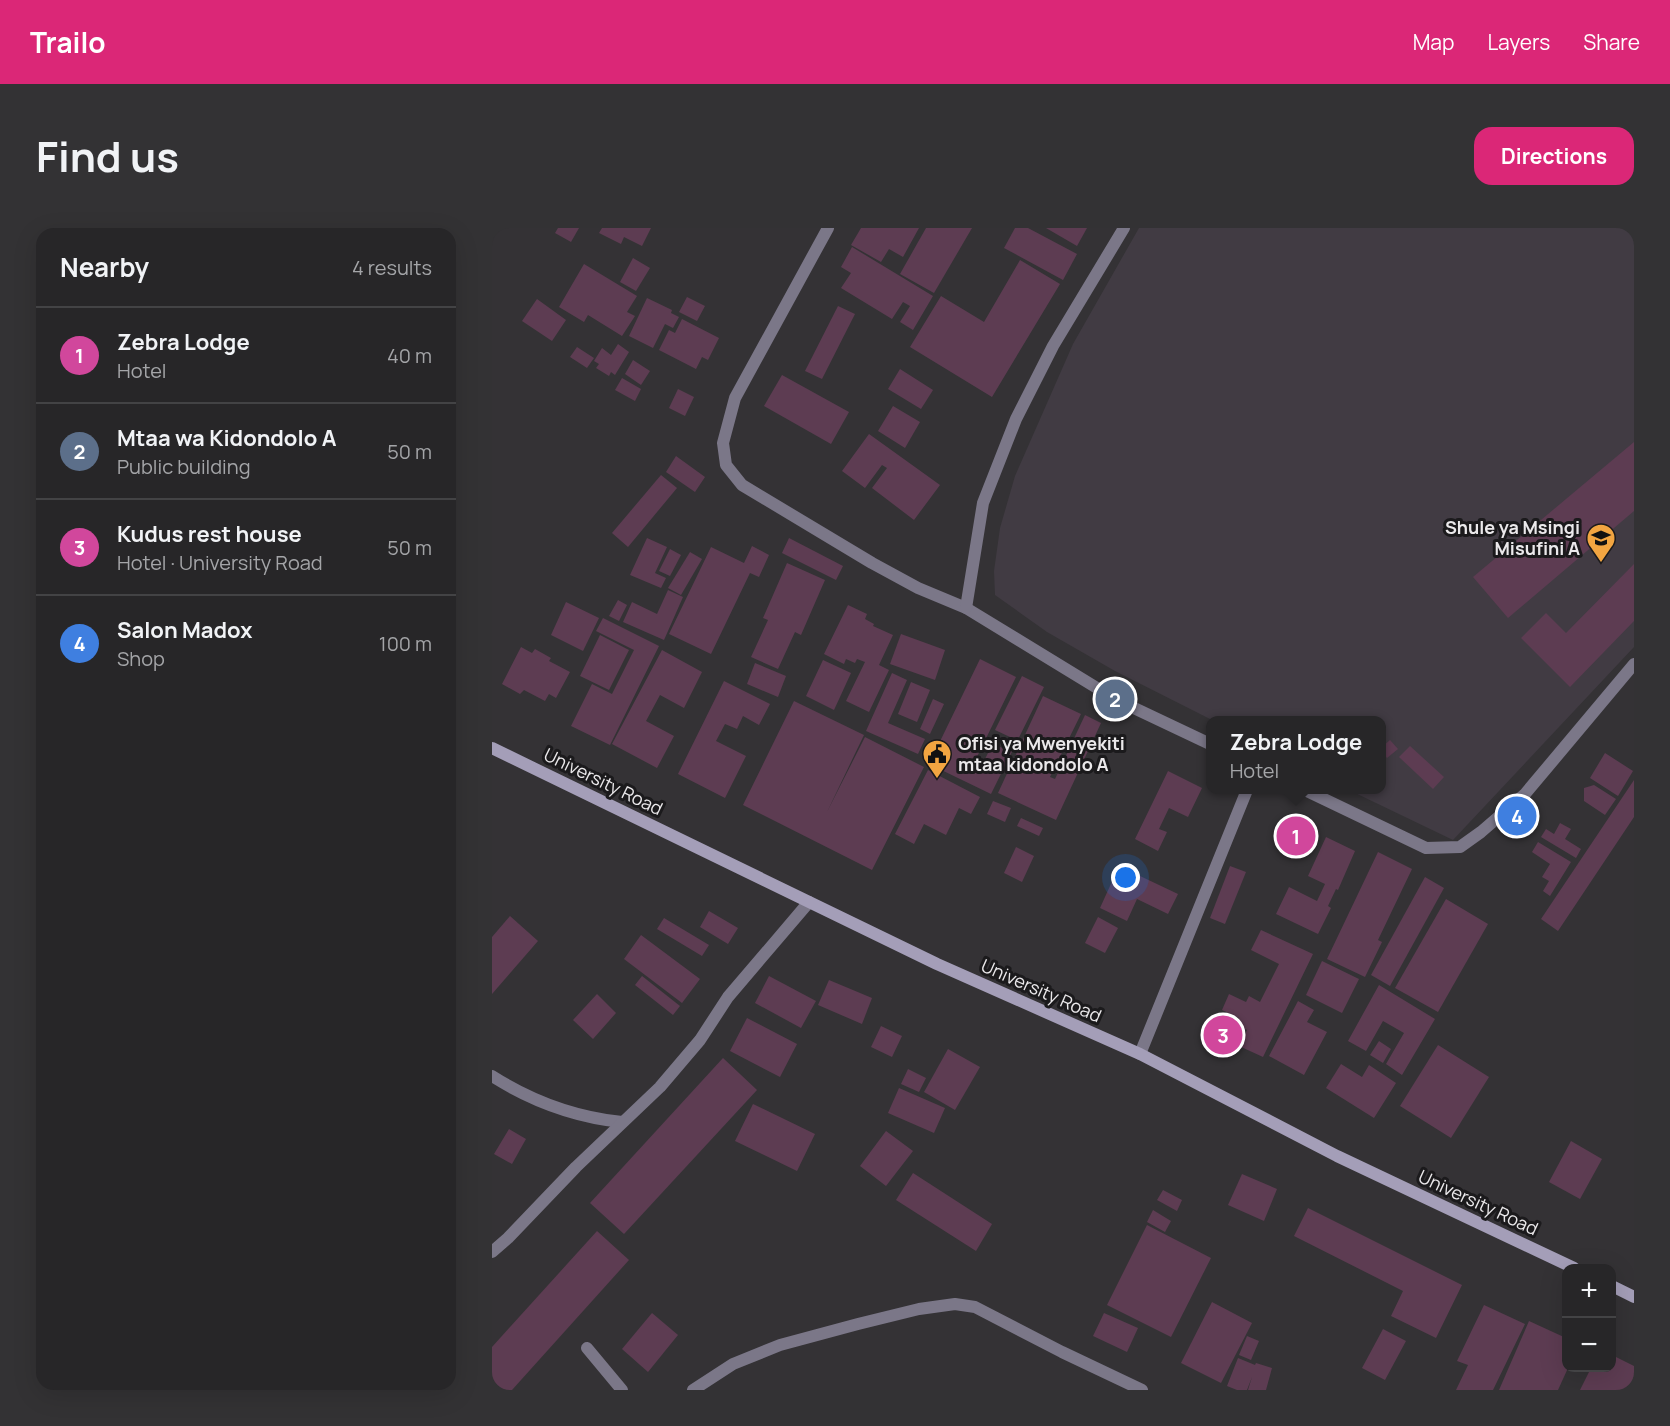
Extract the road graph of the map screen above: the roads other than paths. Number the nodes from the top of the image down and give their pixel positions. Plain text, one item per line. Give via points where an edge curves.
1 (828, 228) edge
2 (1124, 228) edge
3 (966, 608) junction
4 (1634, 664) edge
5 (1206, 742) edge
6 (492, 748) edge
7 (1245, 794) edge
8 (1315, 794) edge
9 (809, 902) junction
10 (1140, 1054) junction
11 (492, 1076) edge
12 (622, 1122) junction
13 (492, 1252) edge
14 (1564, 1264) edge
15 (1616, 1288) edge
16 (1634, 1297) edge
17 (587, 1348) dead end
18 (622, 1390) edge
19 (693, 1390) edge
20 (1142, 1390) edge

1 - 3 street via 735,398 723,443 726,465 742,485 872,563
2 - 3 street via 1053,346 1016,419 983,504
3 - 5 street via 1115,699
4 - 8 street via 1525,794 1460,847 1426,848
6 - 9 main road, University Road
7 - 10 street
9 - 10 main road, University Road
9 - 12 street via 728,997 660,1087
10 - 14 main road, University Road via 1337,1156
11 - 12 street via 565,1111 589,1119
12 - 13 street
15 - 16 main road
17 - 18 street
19 - 20 street via 733,1364 780,1345 919,1309 961,1304 975,1307

